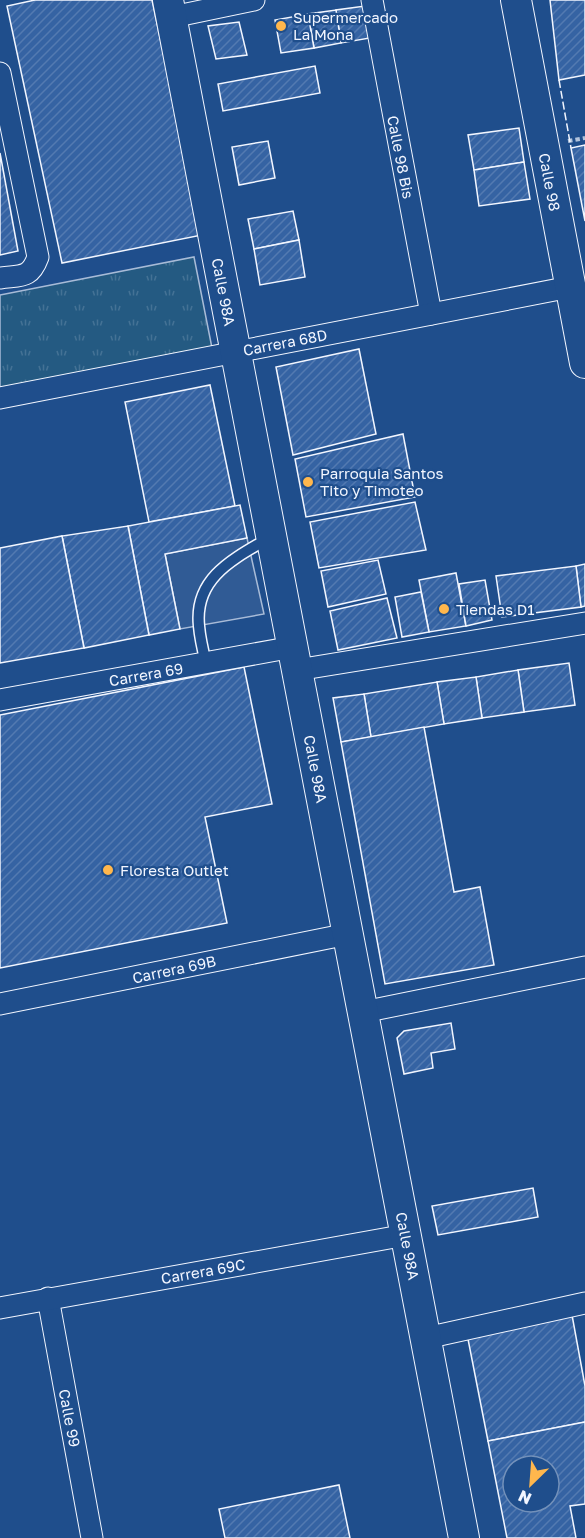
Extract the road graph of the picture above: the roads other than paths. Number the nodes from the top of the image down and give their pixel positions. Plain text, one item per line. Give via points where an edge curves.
1 (254, 0) edge
2 (372, 0) edge
3 (516, 0) edge
4 (170, 9) edge
5 (0, 74) edge
6 (0, 278) edge
7 (577, 305) edge
8 (430, 314) junction
9 (236, 352) junction
10 (585, 363) edge
11 (0, 398) edge
12 (272, 536) junction
13 (585, 623) edge
14 (295, 659) junction
15 (206, 663) junction
16 (0, 700) edge
17 (348, 934) junction
18 (585, 967) edge
19 (0, 1004) edge
20 (363, 1012) junction
21 (406, 1235) junction
22 (48, 1298) junction
23 (585, 1303) edge
24 (0, 1308) edge
25 (426, 1338) junction
26 (92, 1538) edge
27 (464, 1538) edge

1 - 4 street
2 - 8 street, Calle 98 Bis
3 - 7 street, Calle 98
4 - 9 street, Calle 98A
5 - 6 street via 38,257 26,274
7 - 8 street, Carrera 68D
7 - 10 street, Calle 98
8 - 9 street, Carrera 68D
9 - 11 street, Carrera 68D
9 - 12 street, Calle 98A
12 - 14 street, Calle 98A
12 - 15 lane via 230,560 214,575 204,594 199,625
13 - 14 street, Carrera 69
14 - 15 street, Carrera 69
14 - 17 street, Calle 98A
15 - 16 street, Carrera 69
17 - 19 street, Carrera 69B
17 - 20 street, Calle 98A
18 - 20 street
20 - 21 street, Calle 98A
21 - 22 street, Carrera 69C
21 - 25 street, Calle 98A
22 - 24 street, Carrera 69C
22 - 26 street, Calle 99
23 - 25 street
25 - 27 street, Calle 98A

